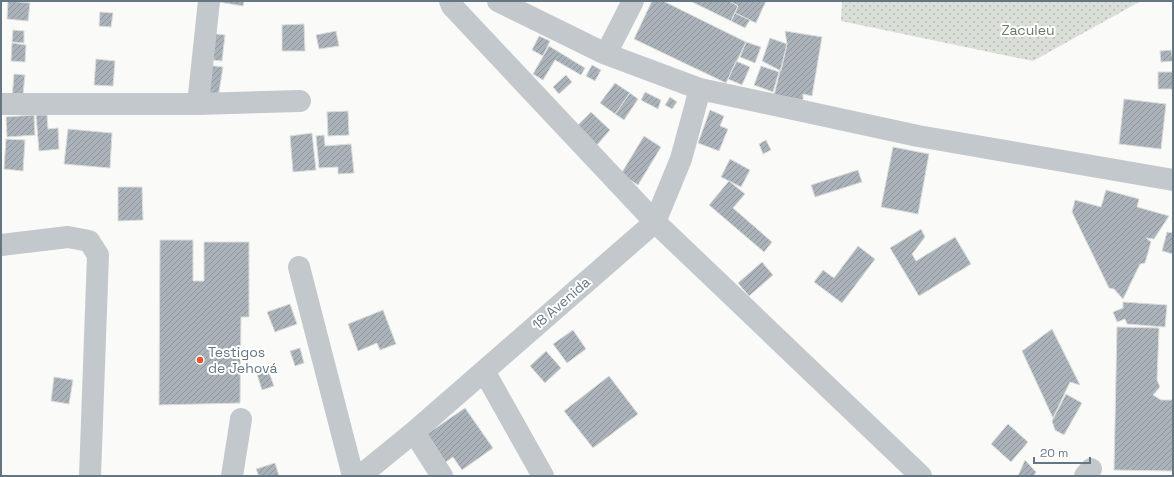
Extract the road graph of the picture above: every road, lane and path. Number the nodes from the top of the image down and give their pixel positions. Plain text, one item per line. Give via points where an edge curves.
1 (209, 1) edge
2 (450, 1) edge
3 (498, 1) edge
4 (633, 1) edge
5 (606, 54) junction
6 (700, 89) junction
7 (300, 101) dead end
8 (1, 104) edge
9 (198, 104) junction
10 (1173, 180) edge
11 (655, 222) junction
12 (1, 245) edge
13 (299, 267) dead end
14 (484, 371) junction
15 (241, 419) dead end
16 (414, 432) junction
17 (90, 476) edge
18 (232, 476) edge
19 (353, 476) edge
20 (360, 476) edge
21 (442, 476) edge
22 (543, 476) edge
23 (921, 476) edge

1 - 9 street
2 - 11 street
3 - 5 street
4 - 5 street
5 - 6 street
6 - 10 street via 918,136
6 - 11 street, 18 Avenida via 681,159
7 - 9 street
8 - 9 street
11 - 14 street, 18 Avenida
11 - 23 street
12 - 17 street via 68,237 89,241 98,255
13 - 19 street
14 - 16 street, 18 Avenida
14 - 22 street
15 - 18 street
16 - 20 street, 18 Avenida
16 - 21 street

